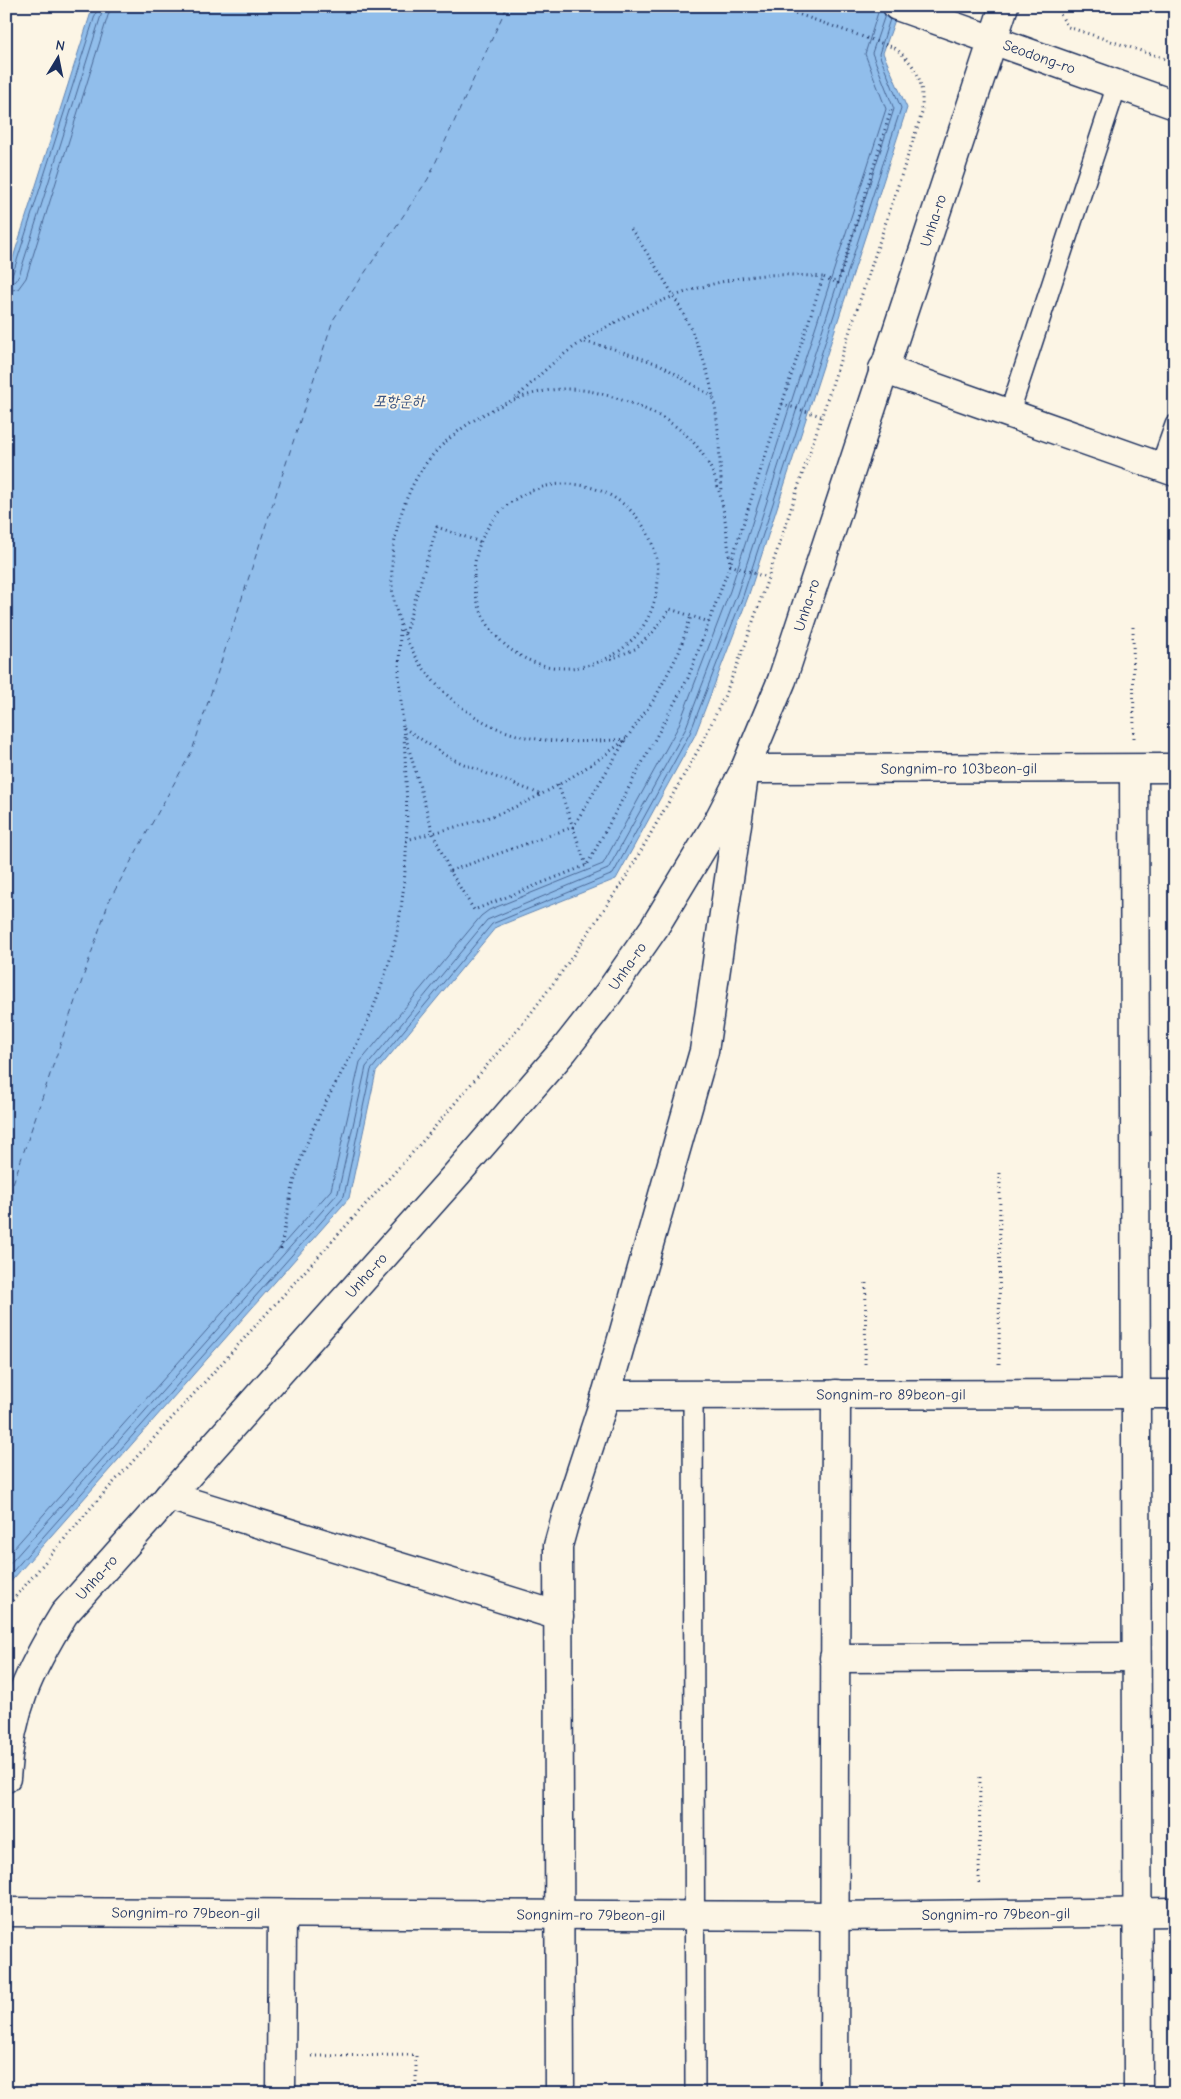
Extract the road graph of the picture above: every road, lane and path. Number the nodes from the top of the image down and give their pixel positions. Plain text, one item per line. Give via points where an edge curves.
1 (775, 6) edge
2 (1004, 6) edge
3 (1055, 6) edge
4 (900, 7) edge
5 (992, 41) junction
6 (1175, 62) edge
7 (1117, 86) junction
8 (1175, 105) edge
9 (891, 110) dead end
10 (631, 229) dead end
11 (823, 277) junction
12 (675, 296) junction
13 (584, 342) junction
14 (883, 369) junction
15 (714, 398) junction
16 (515, 399) junction
17 (782, 404) junction
18 (1009, 414) junction
19 (821, 416) junction
20 (1175, 425) edge
21 (1168, 469) edge
22 (722, 497) junction
23 (480, 542) junction
24 (730, 566) junction
25 (768, 578) junction
26 (691, 616) junction
27 (709, 622) junction
28 (400, 624) junction
29 (1133, 627) dead end
30 (404, 633) junction
31 (603, 662) junction
32 (403, 728) junction
33 (626, 739) junction
34 (1134, 768) junction
35 (1175, 768) edge
36 (745, 769) junction
37 (558, 784) junction
38 (540, 794) junction
39 (573, 828) junction
40 (433, 833) junction
41 (406, 840) junction
42 (587, 865) junction
43 (450, 871) junction
44 (1000, 1173) dead end
45 (281, 1249) dead end
46 (866, 1280) dead end
47 (836, 1394) junction
48 (864, 1394) junction
49 (998, 1394) junction
50 (1135, 1394) junction
51 (1175, 1394) edge
52 (606, 1395) junction
53 (692, 1395) junction
54 (169, 1496) junction
55 (6, 1608) edge
56 (560, 1616) junction
57 (1136, 1657) junction
58 (834, 1658) junction
59 (980, 1776) dead end
60 (6, 1778) edge
61 (6, 1912) edge
62 (1137, 1912) junction
63 (1175, 1912) edge
64 (282, 1914) junction
65 (979, 1914) junction
66 (561, 1915) junction
67 (694, 1915) junction
68 (834, 1916) junction
69 (281, 2056) junction
70 (281, 2093) edge
71 (416, 2093) edge
72 (560, 2093) edge
73 (695, 2093) edge
74 (834, 2093) edge
75 (1138, 2093) edge

1 - 19 path via 895,48 911,64 922,88 922,113
2 - 5 street, Unha-ro
3 - 6 path via 1068,27
4 - 5 street, Seodong-ro
5 - 7 street, Seodong-ro
5 - 14 street, Unha-ro
7 - 8 street, Seodong-ro
7 - 18 lane
9 - 11 path via 838,283
10 - 12 path
11 - 12 path via 748,276 712,283
11 - 17 path
12 - 13 path via 635,313
12 - 15 path via 704,362
13 - 15 path via 661,365
13 - 16 path via 558,360
14 - 18 street
14 - 36 street, Unha-ro via 782,680
15 - 22 path
16 - 22 path via 548,390 581,390 653,412 676,427 698,448 713,471
16 - 28 path via 479,416 449,439 422,469 404,506 395,541 392,584
17 - 19 path
17 - 24 path
18 - 21 street
19 - 25 path
20 - 21 lane
22 - 24 path
23 - 30 path via 437,527
23 - 31 path via 473,572 477,603 491,631 514,653 543,666 574,669
23 - 31 path via 496,515 521,495 550,485 580,485 609,494 633,512 650,536 659,564 658,594 647,622 629,646
24 - 25 path
24 - 27 path
25 - 55 path via 724,697 700,745 626,877 561,973 422,1142 94,1503
26 - 27 path
26 - 31 path via 670,609 635,649
26 - 33 path via 679,652 655,698
27 - 42 path via 688,678
28 - 30 path
28 - 32 path
29 - 34 path
30 - 33 path via 419,662 441,691 477,719 519,735 557,742
32 - 38 path via 448,757
32 - 40 path
32 - 41 path
33 - 37 path via 586,769
33 - 39 path
34 - 35 street, Songnim-ro 103beon-gil
34 - 36 street, Songnim-ro 103beon-gil
34 - 50 street
36 - 52 street via 704,1052
36 - 54 street, Unha-ro via 689,872 608,994 564,1050
37 - 38 path
37 - 39 path
38 - 40 path via 495,815
39 - 42 path
39 - 43 path
40 - 41 path
40 - 43 path
41 - 45 path via 399,920 389,962 357,1044 307,1142 295,1175
42 - 43 path via 474,910
44 - 49 path
46 - 48 path
47 - 48 street, Songnim-ro 89beon-gil
47 - 53 street, Songnim-ro 89beon-gil
47 - 58 street
48 - 49 street, Songnim-ro 89beon-gil
49 - 50 street, Songnim-ro 89beon-gil
50 - 51 street, Songnim-ro 89beon-gil
50 - 57 street
52 - 53 street, Songnim-ro 89beon-gil
52 - 56 street via 558,1546
53 - 67 lane
54 - 56 street
54 - 60 street, Unha-ro via 64,1614 43,1648 24,1686 13,1723
56 - 66 street
57 - 58 street
57 - 62 street
58 - 68 street
59 - 65 path
61 - 64 street, Songnim-ro 79beon-gil
62 - 63 street, Songnim-ro 79beon-gil
62 - 65 street, Songnim-ro 79beon-gil
62 - 75 street
64 - 66 street, Songnim-ro 79beon-gil
64 - 69 street
65 - 68 street, Songnim-ro 79beon-gil
66 - 67 street, Songnim-ro 79beon-gil
66 - 72 street
67 - 68 street, Songnim-ro 79beon-gil
67 - 73 lane
68 - 74 street
69 - 70 street
69 - 71 path via 416,2055

